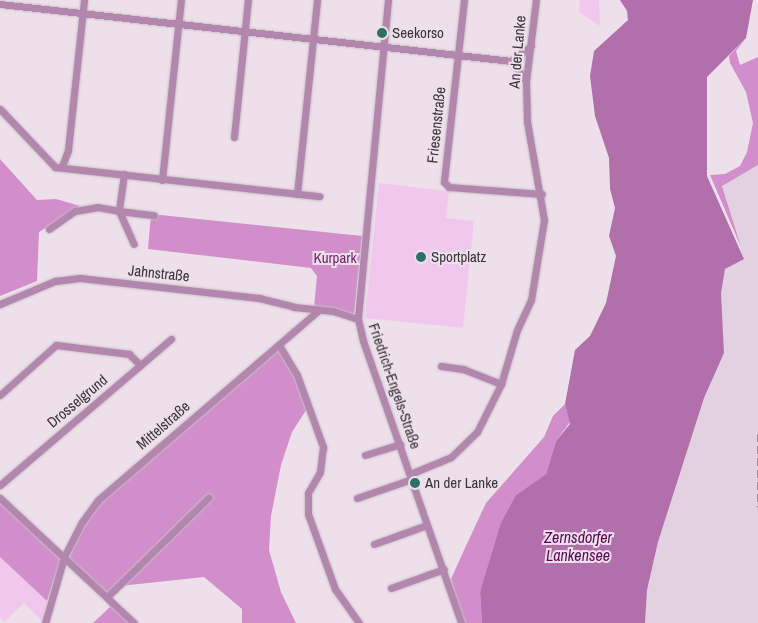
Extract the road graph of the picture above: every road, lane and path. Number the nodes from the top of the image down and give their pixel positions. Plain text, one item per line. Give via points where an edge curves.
1 (84, 0) edge
2 (181, 0) edge
3 (248, 0) edge
4 (317, 0) edge
5 (388, 0) edge
6 (464, 0) edge
7 (536, 0) edge
8 (0, 4) edge
9 (82, 13) junction
10 (179, 24) junction
11 (245, 30) junction
12 (313, 38) junction
13 (383, 46) junction
14 (531, 46) junction
15 (458, 54) junction
16 (511, 61) junction
17 (526, 81) junction
18 (0, 109) edge
19 (234, 137) dead end
20 (62, 166) junction
21 (124, 174) junction
22 (162, 180) junction
23 (297, 194) junction
24 (542, 194) junction
25 (319, 196) dead end
26 (119, 211) junction
27 (154, 215) dead end
28 (49, 229) dead end
29 (134, 244) dead end
30 (0, 304) edge
31 (318, 310) junction
32 (358, 319) junction
33 (171, 338) dead end
34 (278, 344) junction
35 (140, 365) junction
36 (441, 366) dead end
37 (501, 384) junction
38 (0, 395) edge
39 (400, 444) junction
40 (365, 455) dead end
41 (411, 477) junction
42 (0, 485) edge
43 (209, 496) dead end
44 (0, 498) edge
45 (357, 498) dead end
46 (428, 525) junction
47 (374, 544) dead end
48 (64, 557) junction
49 (444, 569) junction
50 (391, 588) dead end
51 (108, 596) junction
52 (44, 623) edge
53 (134, 623) edge
54 (359, 623) edge
55 (461, 623) edge

1 - 9 street
2 - 10 street
3 - 11 street
4 - 12 street
5 - 13 street, Friedrich-Engels-Straße
6 - 15 street, Friesenstraße
7 - 14 street, An der Lanke
8 - 9 street
9 - 10 street
9 - 20 street via 68,150
10 - 11 street
10 - 22 street
11 - 12 street
11 - 19 street
12 - 13 street
12 - 23 street
13 - 15 street
13 - 32 street, Friedrich-Engels-Straße
14 - 16 street
14 - 17 street, An der Lanke
15 - 16 street
15 - 24 street, Friesenstraße via 444,182 449,187
16 - 17 street
17 - 24 street, An der Lanke via 528,122
18 - 20 street via 51,165
20 - 21 street
21 - 22 street
21 - 26 street
22 - 23 street
23 - 25 street
24 - 37 street, An der Lanke via 544,220 531,300 517,330
26 - 27 street
26 - 28 street via 82,207
26 - 29 street
30 - 31 street, Jahnstraße via 54,282 80,278 259,298
31 - 32 street
31 - 34 street, Mittelstraße
32 - 39 street, Friedrich-Engels-Straße
33 - 35 street, Drosselgrund
34 - 48 street, Mittelstraße via 98,500
34 - 54 street via 297,375 323,448 320,472 308,493 308,514 335,589
35 - 38 street via 129,354 56,345
35 - 42 street, Drosselgrund
36 - 37 street via 463,369
37 - 41 street, An der Lanke via 486,418 465,446 441,463
39 - 40 street
39 - 41 street, Friedrich-Engels-Straße
41 - 45 street, An der Lanke
41 - 46 street, Friedrich-Engels-Straße
43 - 51 street
44 - 48 street
46 - 47 street
46 - 49 street, Friedrich-Engels-Straße
48 - 51 street
48 - 52 street, Mittelstraße
49 - 50 street
49 - 55 street, Friedrich-Engels-Straße
51 - 53 street

